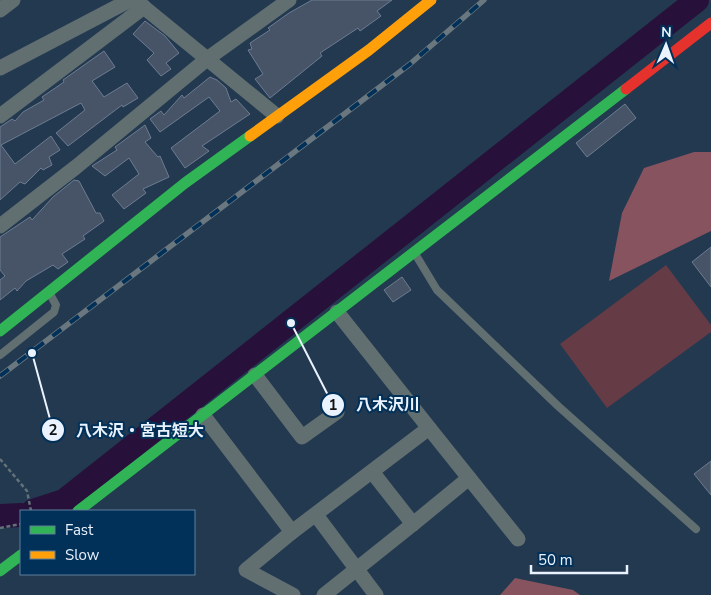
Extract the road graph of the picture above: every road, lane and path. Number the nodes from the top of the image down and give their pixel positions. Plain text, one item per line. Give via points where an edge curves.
1 (13, 0) edge
2 (130, 0) edge
3 (289, 0) edge
4 (431, 0) edge
5 (140, 4) edge
6 (0, 10) edge
7 (711, 23) edge
8 (207, 59) junction
9 (0, 68) edge
10 (0, 116) edge
11 (277, 116) junction
12 (0, 226) edge
13 (414, 252) junction
14 (49, 292) junction
15 (337, 312) junction
16 (0, 331) edge
17 (0, 355) edge
18 (255, 375) junction
19 (337, 412) dead end
20 (203, 415) junction
21 (429, 428) junction
22 (0, 460) edge
23 (373, 473) junction
24 (469, 478) junction
25 (31, 510) edge
26 (79, 510) edge
27 (316, 515) junction
28 (20, 524) edge
29 (413, 524) junction
30 (0, 528) edge
31 (696, 529) dead end
32 (292, 532) junction
33 (518, 539) dead end
34 (20, 556) edge
35 (357, 569) junction
36 (0, 571) edge
37 (293, 595) edge
38 (324, 595) edge
39 (376, 595) edge

1 - 6 street
2 - 9 street
3 - 8 street
4 - 11 street via 369,50
5 - 8 street
5 - 10 street
7 - 13 street
8 - 11 street
8 - 12 street
11 - 14 street via 185,183
13 - 15 street
13 - 31 lane via 436,290 558,406
14 - 16 street
14 - 17 lane via 56,305 54,312
15 - 18 street
15 - 21 street
18 - 19 street via 302,437
18 - 20 street
20 - 26 street
20 - 32 street
21 - 23 street
21 - 24 street
22 - 25 path via 27,491
23 - 27 street
23 - 29 street
24 - 29 street
24 - 33 street
27 - 32 street
27 - 35 street
28 - 30 path
29 - 35 street
32 - 37 street via 246,570
34 - 36 street
35 - 38 street
35 - 39 street

